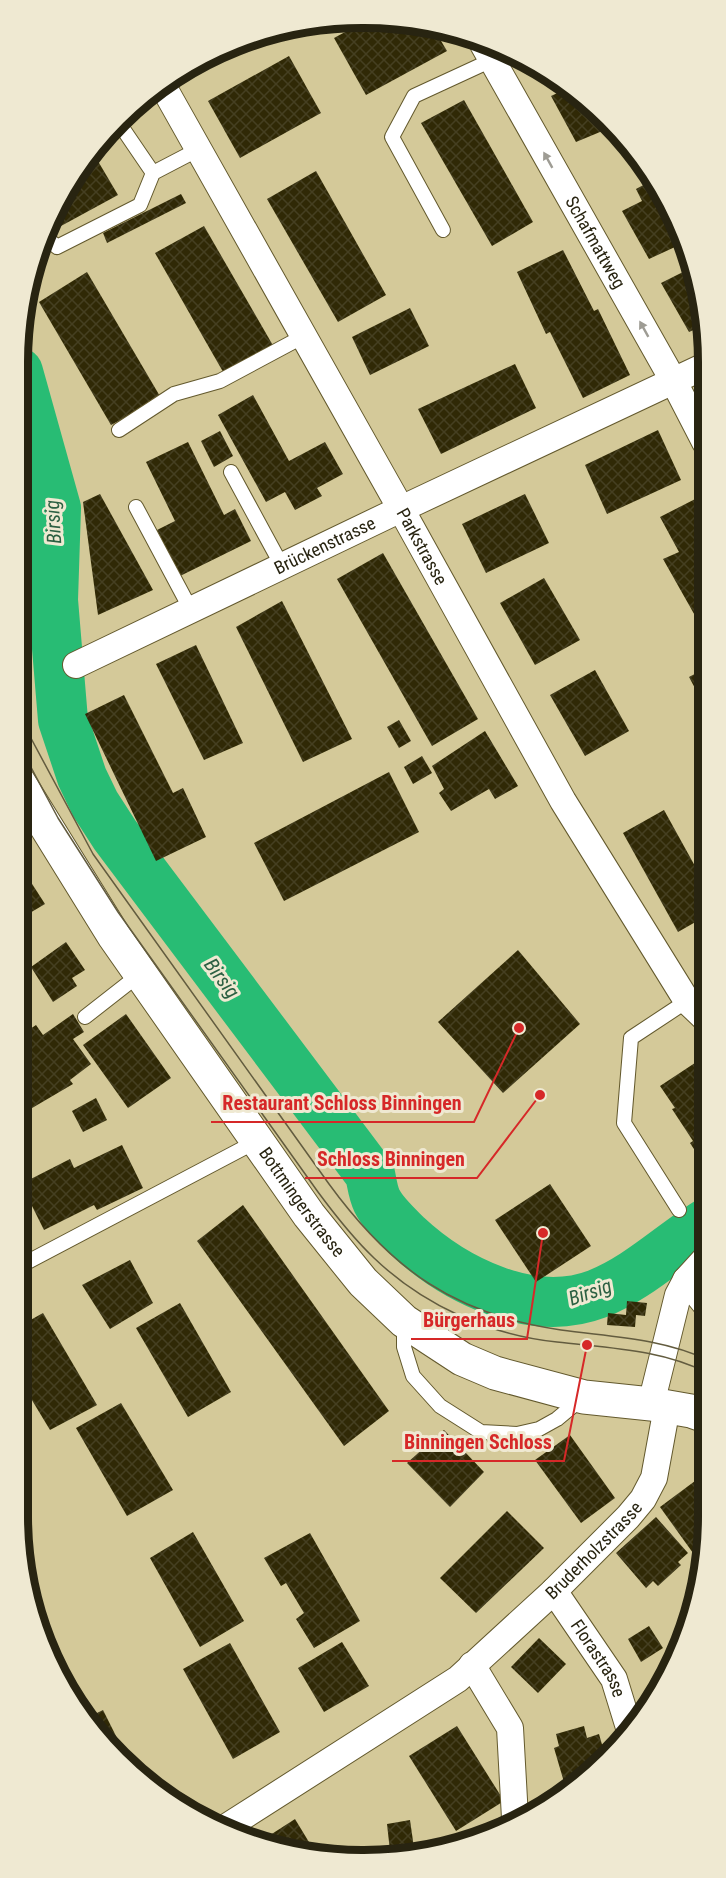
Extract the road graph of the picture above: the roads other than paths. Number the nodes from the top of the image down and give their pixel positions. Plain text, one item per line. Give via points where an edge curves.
1 (488, 52) edge
2 (489, 53) edge
3 (167, 93) edge
4 (123, 129) edge
5 (199, 149) junction
6 (153, 173) junction
7 (442, 230) dead end
8 (51, 242) edge
9 (304, 336) junction
10 (698, 369) edge
11 (673, 380) junction
12 (698, 428) edge
13 (119, 430) dead end
14 (231, 472) dead end
15 (136, 507) dead end
16 (401, 509) junction
17 (282, 566) junction
18 (191, 610) junction
19 (76, 665) dead end
20 (28, 797) edge
21 (140, 974) junction
22 (687, 1001) junction
23 (698, 1011) edge
24 (85, 1017) dead end
25 (257, 1141) junction
26 (679, 1210) dead end
27 (28, 1262) edge
28 (698, 1267) edge
29 (686, 1280) junction
30 (698, 1294) edge
31 (404, 1321) junction
32 (584, 1397) junction
33 (659, 1406) junction
34 (698, 1415) edge
35 (554, 1591) junction
36 (472, 1665) junction
37 (627, 1720) edge
38 (515, 1813) edge
39 (233, 1823) edge

1 - 7 lane via 414,96 392,137
11 -> 2 street, Schafmattweg
3 - 5 street, Parkstrasse
4 - 6 lane
5 - 6 lane
5 - 9 street, Parkstrasse
6 - 8 lane via 140,205 57,247
9 - 13 lane via 220,381 174,394
9 - 16 street, Parkstrasse
10 - 11 street, Brückenstrasse
11 - 12 street, Schafmattweg
11 - 16 street, Brückenstrasse
14 - 17 lane
15 - 18 lane
16 - 17 street, Brückenstrasse
16 - 22 street, Parkstrasse via 562,801
17 - 18 street, Brückenstrasse
18 - 19 street, Brückenstrasse
20 - 21 main road, Bottmingerstrasse
21 - 24 lane
21 - 25 main road, Bottmingerstrasse
22 - 23 street, Parkstrasse
22 - 26 lane via 632,1038 624,1123
25 - 27 lane
25 - 31 main road, Bottmingerstrasse via 337,1251
28 - 29 street, Bruderholzstrasse
29 - 30 street
29 - 33 street, Bruderholzstrasse via 673,1309
31 - 32 main road, Bottmingerstrasse via 462,1359 534,1385
31 - 32 lane via 404,1347 413,1376 440,1406 481,1432 517,1434 539,1428
32 - 33 main road, Bottmingerstrasse
33 - 34 main road, Bottmingerstrasse
33 - 35 street, Bruderholzstrasse via 654,1478 643,1498
35 - 36 street, Bruderholzstrasse
35 - 37 street, Florastrasse via 614,1679
36 - 38 street via 510,1728
36 - 39 street, Bruderholzstrasse via 458,1679

